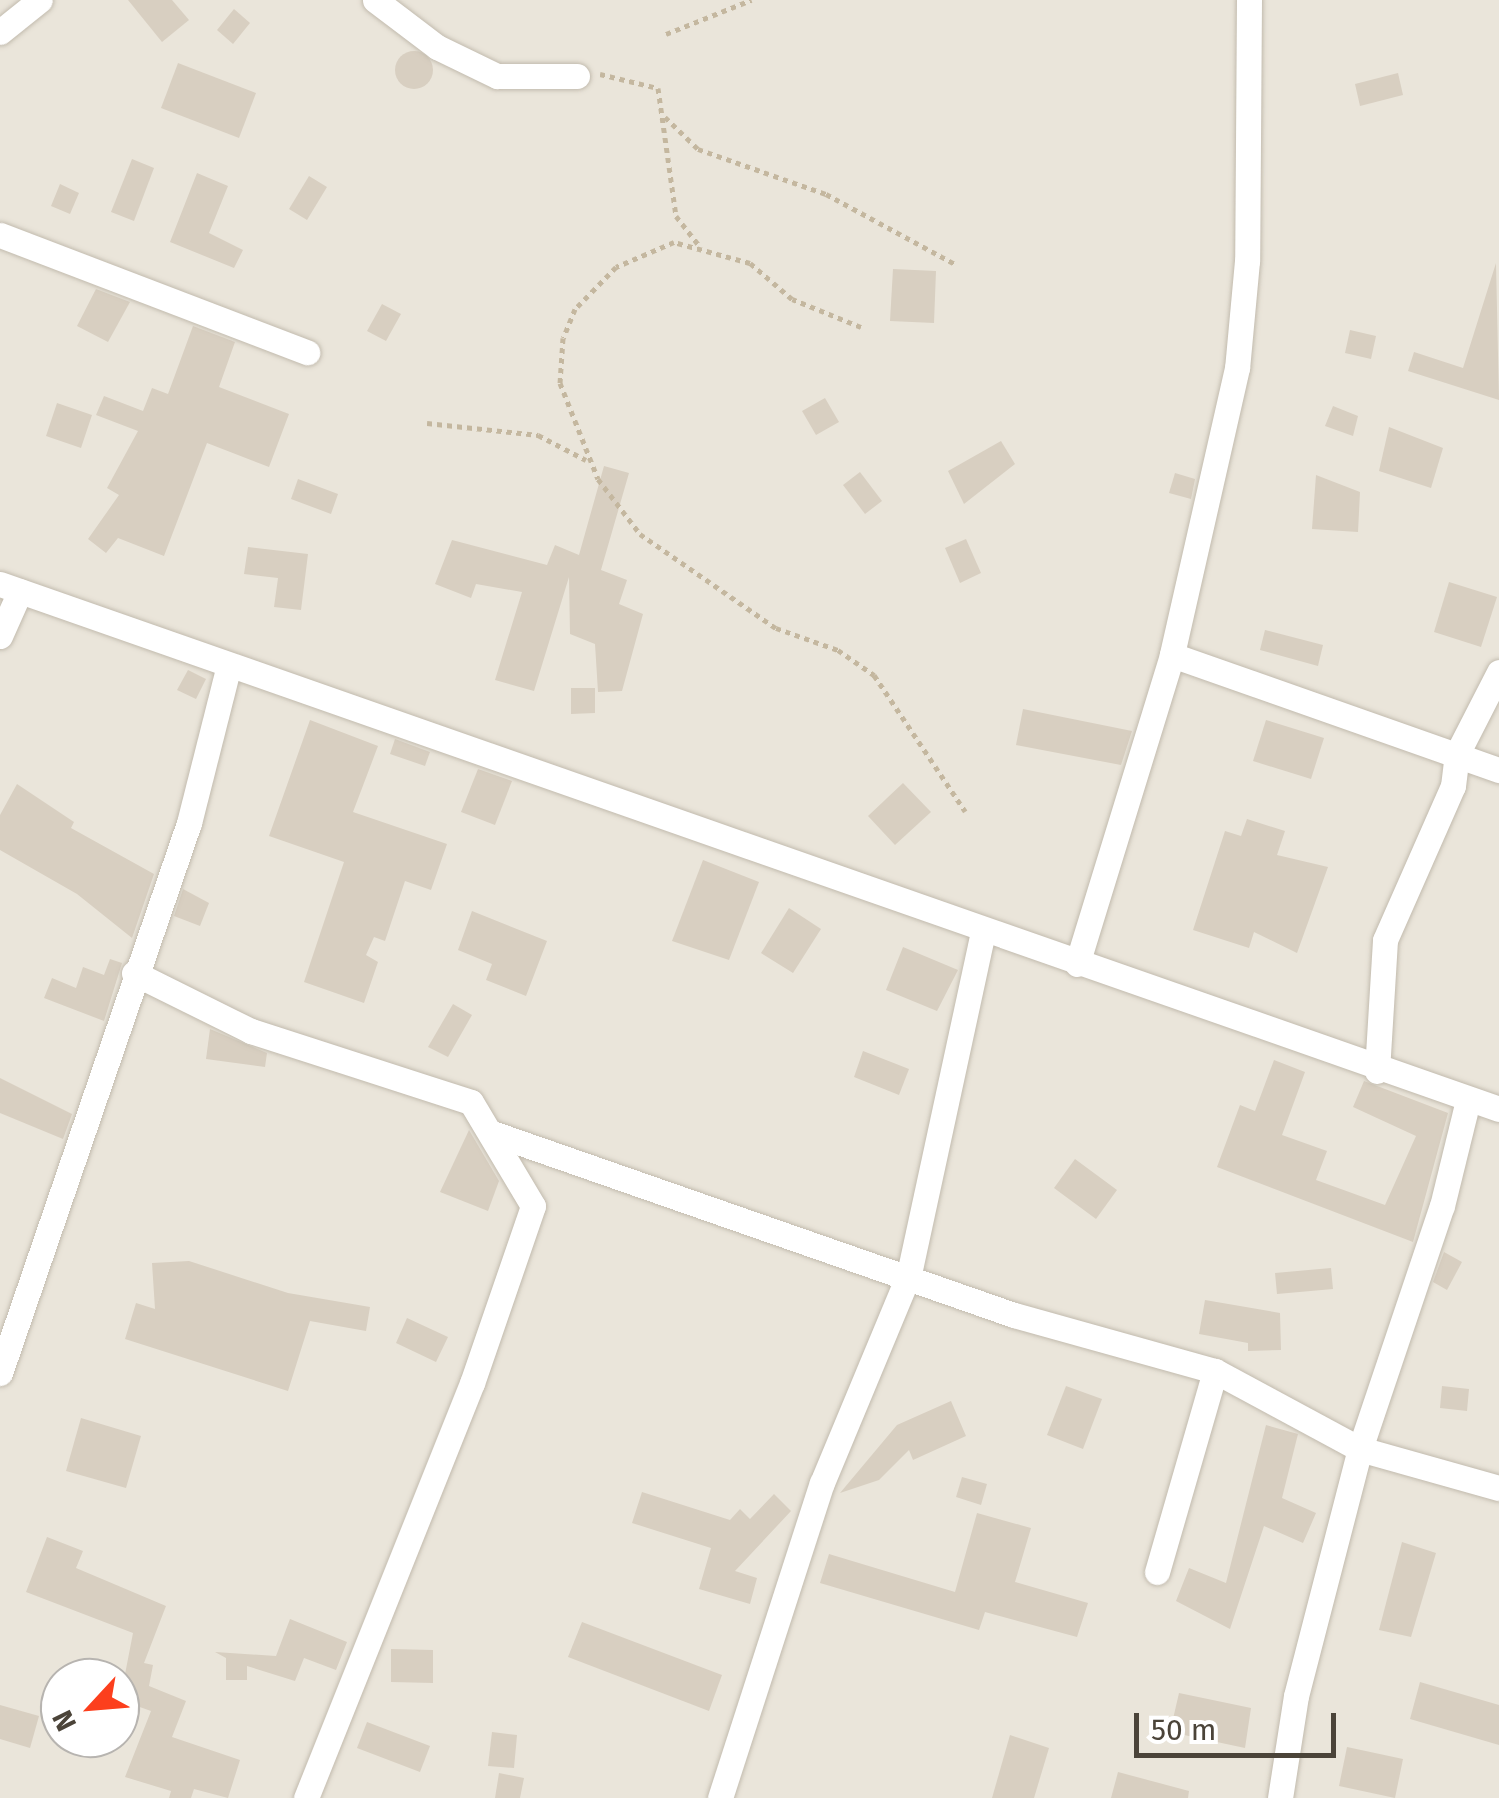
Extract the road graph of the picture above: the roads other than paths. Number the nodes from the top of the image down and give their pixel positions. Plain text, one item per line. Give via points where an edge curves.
1 (40, 0) edge
2 (375, 0) edge
3 (1249, 0) edge
4 (0, 32) edge
5 (578, 76) road end
6 (0, 235) edge
7 (307, 352) dead end
8 (10, 588) edge
9 (0, 636) edge
10 (1172, 655) junction
11 (229, 665) junction
12 (1499, 672) edge
13 (1457, 754) junction
14 (1499, 770) edge
15 (983, 931) junction
16 (1078, 964) junction
17 (134, 972) junction
18 (1377, 1071) junction
19 (1468, 1100) junction
20 (1499, 1109) edge
21 (495, 1134) junction
22 (909, 1274) junction
23 (1215, 1371) junction
24 (0, 1373) edge
25 (1360, 1449) junction
26 (1499, 1488) edge
27 (1157, 1572) dead end
28 (724, 1797) edge
29 (306, 1798) edge
30 (1280, 1798) edge

1 - 4 street
2 - 5 street via 436,47 497,76
3 - 10 street via 1247,261 1237,368
6 - 7 street
8 - 9 street
8 - 11 street
10 - 13 street
10 - 16 street
11 - 15 street
11 - 17 street via 189,824
12 - 13 street
13 - 14 street
13 - 18 street via 1453,786 1386,940
15 - 16 street
15 - 22 street
16 - 18 street
17 - 21 street via 250,1032 471,1102
17 - 24 street via 100,1097
18 - 19 street
19 - 20 street
19 - 25 street
21 - 22 street
21 - 29 street via 534,1206 472,1383
22 - 23 street via 1014,1316
22 - 28 street via 822,1483
23 - 25 street
23 - 27 street
25 - 26 street
25 - 30 street via 1296,1696

